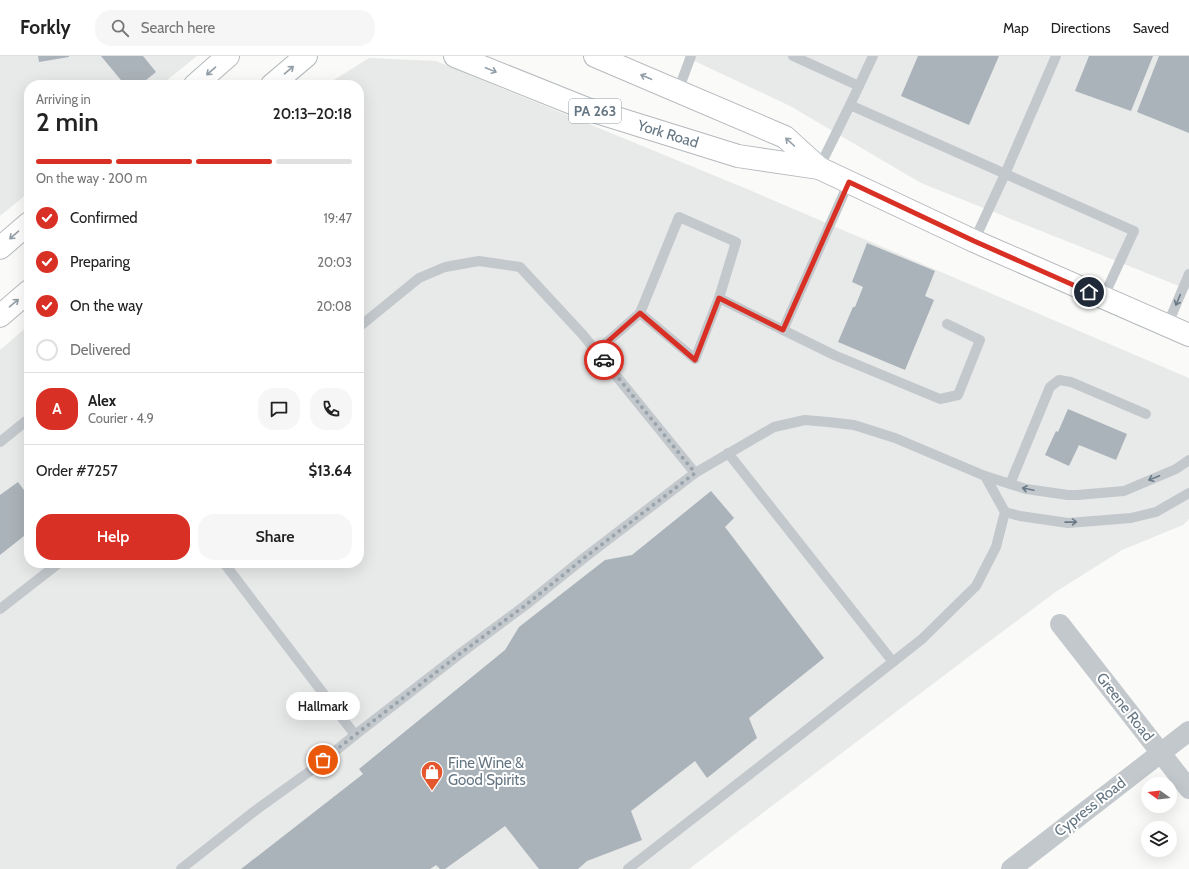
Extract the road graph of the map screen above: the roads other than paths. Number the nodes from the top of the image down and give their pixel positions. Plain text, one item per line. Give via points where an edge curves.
1 (228, 56) edge
2 (306, 56) edge
3 (455, 56) edge
4 (596, 56) edge
5 (691, 56) edge
6 (793, 56) edge
7 (873, 56) edge
8 (1056, 56) edge
9 (201, 80) edge
10 (278, 80) edge
11 (859, 86) junction
12 (678, 91) junction
13 (850, 105) junction
14 (819, 168) junction
15 (1005, 174) junction
16 (849, 182) junction
17 (24, 227) edge
18 (974, 241) junction
19 (0, 248) edge
20 (1189, 274) edge
21 (24, 295) edge
22 (719, 298) junction
23 (1103, 298) junction
24 (640, 313) junction
25 (0, 316) edge
26 (364, 322) edge
27 (947, 324) dead end
28 (1167, 326) junction
29 (783, 330) junction
30 (1189, 335) edge
31 (597, 351) junction
32 (1146, 414) dead end
33 (24, 424) edge
34 (0, 442) edge
35 (728, 453) junction
36 (1189, 460) edge
37 (695, 473) junction
38 (985, 476) junction
39 (1010, 484) junction
40 (1189, 493) edge
41 (1005, 512) junction
42 (53, 568) edge
43 (228, 568) edge
44 (0, 609) edge
45 (1060, 624) dead end
46 (893, 662) junction
47 (1189, 731) edge
48 (355, 735) junction
49 (1160, 753) junction
50 (1189, 789) edge
51 (181, 869) edge
52 (628, 869) edge
53 (1011, 869) edge

1 -> 9 main road
10 -> 2 main road
3 -> 14 main road, York Road / PA 263 via 588,109 738,156
12 -> 4 main road, York Road / PA 263
5 - 12 lane
6 - 11 lane
7 - 11 lane
8 - 15 lane
11 - 13 lane
14 -> 12 main road, York Road / PA 263 via 785,137
13 - 14 lane
13 - 15 lane
14 - 16 main road, York Road / PA 263
15 - 18 lane
15 - 23 lane via 1134,231
16 - 18 main road, York Road / PA 263
16 - 29 lane
17 -> 19 main road
18 - 23 main road, York Road / PA 263
20 -> 28 lane
25 -> 21 main road
22 - 24 lane via 695,360
22 - 24 lane via 736,242 679,217
22 - 29 lane
23 - 28 main road, York Road / PA 263
24 - 31 lane
26 - 31 lane via 419,278 445,267 479,261 520,267
27 - 29 lane via 980,340 958,395 940,399 834,355
28 - 30 main road, York Road / PA 263
31 - 37 lane
32 - 39 lane via 1071,382 1059,380 1050,387
33 - 34 lane
35 - 37 lane
35 - 38 lane via 774,427 805,420 828,422 854,425 895,438
35 - 46 lane
36 -> 39 lane via 1176,469 1124,491 1068,495
37 - 48 lane
38 - 39 lane
38 - 41 lane
41 -> 40 lane via 1068,523 1131,518 1156,512
41 - 46 lane via 996,547 976,586 922,639
42 - 44 lane
43 - 48 lane
45 - 49 street, Greene Road
46 - 52 lane
47 - 49 street, Cypress Road
48 - 51 lane
49 - 50 street, Greene Road
49 - 53 street, Cypress Road

